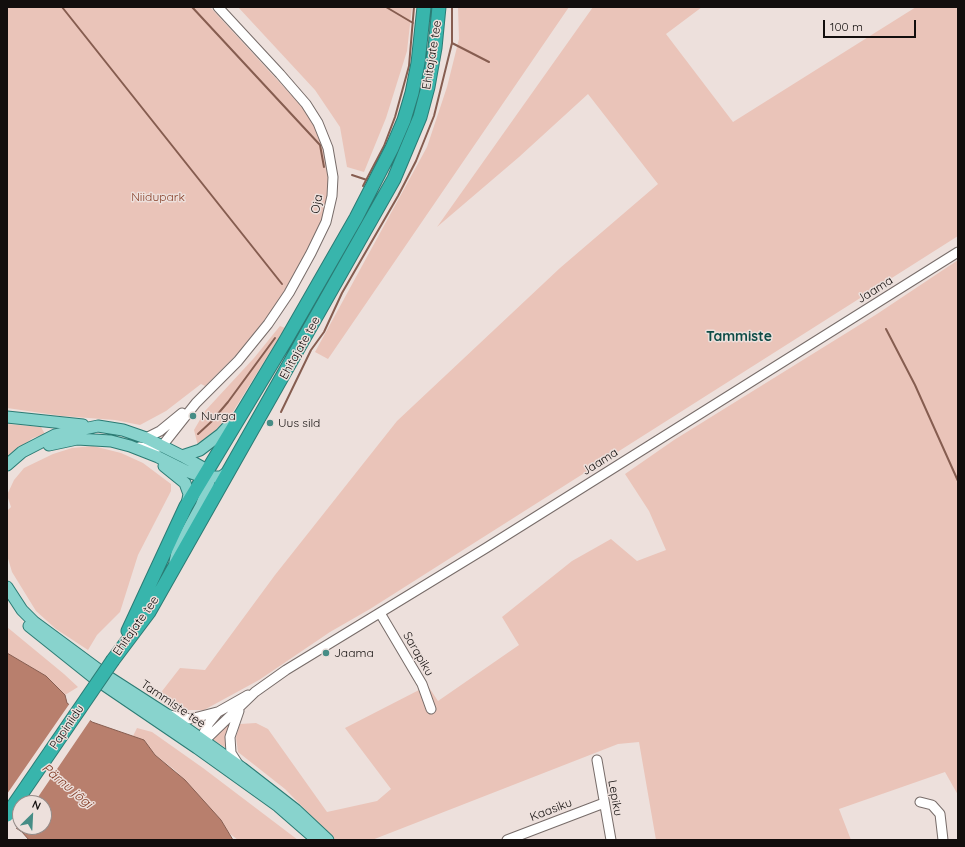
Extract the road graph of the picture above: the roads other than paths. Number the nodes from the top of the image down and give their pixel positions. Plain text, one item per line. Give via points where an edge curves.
1 (218, 7) edge
2 (424, 7) edge
3 (439, 7) edge
4 (958, 252) edge
5 (286, 340) junction
6 (196, 403) junction
7 (7, 417) edge
8 (98, 426) junction
9 (146, 438) junction
10 (130, 446) junction
11 (162, 446) junction
12 (182, 456) junction
13 (7, 465) edge
14 (228, 472) junction
15 (7, 473) edge
16 (206, 475) junction
17 (186, 506) junction
18 (174, 566) junction
19 (7, 587) edge
20 (7, 602) edge
21 (380, 613) junction
22 (113, 660) junction
23 (255, 692) junction
24 (243, 704) junction
25 (430, 709) dead end
26 (218, 712) junction
27 (166, 714) junction
28 (201, 742) junction
29 (597, 760) dead end
30 (242, 768) junction
31 (920, 802) dead end
32 (604, 803) junction
33 (7, 815) edge
34 (317, 840) edge
35 (328, 840) edge
36 (506, 840) edge
37 (611, 840) edge
38 (943, 840) edge

1 - 6 street, Oja via 306,104 318,123 328,148 333,177 332,196 326,222 289,293 238,361
2 - 5 highway, Ehitajate tee via 418,63 404,120 374,184
3 - 14 highway, Ehitajate tee via 428,87 420,117 394,179
4 - 21 street, Jaama
5 - 12 main road via 277,348 226,429 198,452
5 - 16 highway, Ehitajate tee
6 - 9 street, Oja via 160,431
6 - 11 street, Oja
7 - 8 main road
8 - 9 main road
8 - 13 main road via 55,435 22,452
9 - 11 main road
10 - 11 street
10 - 15 main road via 89,438 60,442 35,451 16,463
10 - 16 main road via 191,473
10 - 17 main road via 172,471 185,483 189,494
11 - 12 main road
12 - 16 main road
14 - 16 main road via 221,477
14 - 18 highway, Ehitajate tee
16 - 17 highway, Ehitajate tee
16 - 18 main road via 208,488 178,548
17 - 22 highway, Ehitajate tee
18 - 22 highway, Ehitajate tee via 149,612
19 - 27 main road, Tammiste tee via 22,610 34,622 107,676
20 - 28 main road, Tammiste tee via 24,623 69,660
21 - 23 street, Jaama via 286,670
21 - 25 street, Sarapiku via 422,684
22 - 33 highway, Papiniidu, bridge
23 - 24 street, Jaama
23 - 26 street, Jaama
24 - 28 street, Jaama
24 - 30 street, Jaama via 230,737 231,753
26 - 27 street, Jaama via 190,719
26 - 28 street, Jaama via 209,722
27 - 28 main road, Tammiste tee
28 - 30 main road, Tammiste tee
28 - 34 main road, Tammiste tee
29 - 32 street, Lepiku
30 - 35 main road, Tammiste tee via 287,803
31 - 38 street via 932,805 940,814
32 - 36 street, Kaasiku
32 - 37 street, Lepiku

